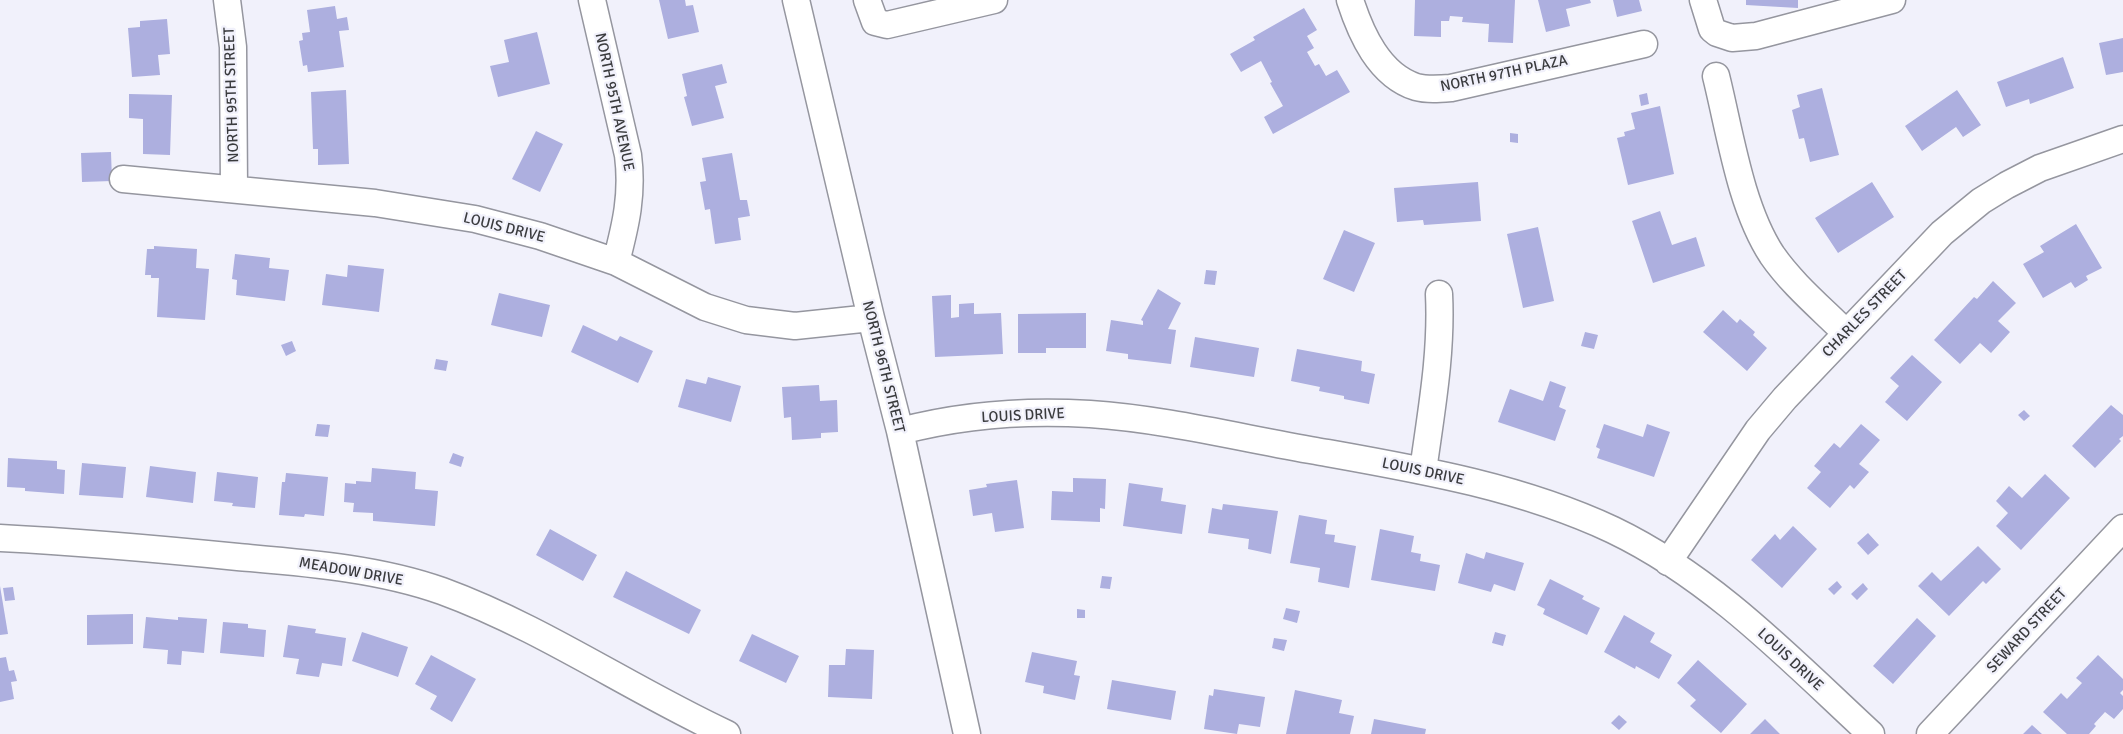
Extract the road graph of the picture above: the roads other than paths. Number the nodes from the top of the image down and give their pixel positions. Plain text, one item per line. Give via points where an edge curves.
1 (227, 0) edge
2 (592, 0) edge
3 (796, 0) edge
4 (867, 0) edge
5 (994, 0) edge
6 (1350, 0) edge
7 (1703, 0) edge
8 (1892, 0) edge
9 (1644, 44) dead end
10 (1716, 76) dead end
11 (2123, 139) edge
12 (123, 179) dead end
13 (234, 189) junction
14 (616, 262) junction
15 (1439, 294) dead end
16 (870, 318) junction
17 (1846, 333) junction
18 (900, 430) junction
19 (1424, 471) junction
20 (2123, 528) edge
21 (0, 538) edge
22 (1668, 562) junction
23 (727, 734) edge
24 (967, 734) edge
25 (1871, 734) edge
26 (1930, 734) edge

1 - 13 street, NORTH 95TH STREET via 233,47
2 - 14 street, NORTH 95TH AVENUE via 630,173 630,204
3 - 16 street, NORTH 96TH STREET
4 - 5 street via 875,22 887,25
6 - 9 street, NORTH 97TH PLAZA via 1369,44 1384,66 1398,78 1431,89 1451,88
7 - 8 street via 1712,29 1717,34 1732,38 1756,36
10 - 17 street via 1744,190 1761,235 1786,273
11 - 17 street, CHARLES STREET via 2040,168 1981,201 1942,233
12 - 13 street, LOUIS DRIVE
13 - 14 street, LOUIS DRIVE via 375,203 475,219 540,236
14 - 16 street, LOUIS DRIVE via 705,307 746,320 795,326
15 - 19 street via 1438,360
16 - 18 street, NORTH 96TH STREET
17 - 22 street, CHARLES STREET via 1758,430
18 - 19 street, LOUIS DRIVE via 1004,415 1092,414
18 - 24 street, NORTH 96TH STREET
19 - 22 street, LOUIS DRIVE via 1549,504 1614,531
20 - 26 street, SEWARD STREET
21 - 23 street, MEADOW DRIVE via 90,543 311,564 381,574 441,591 504,617
22 - 25 street, LOUIS DRIVE via 1752,624

